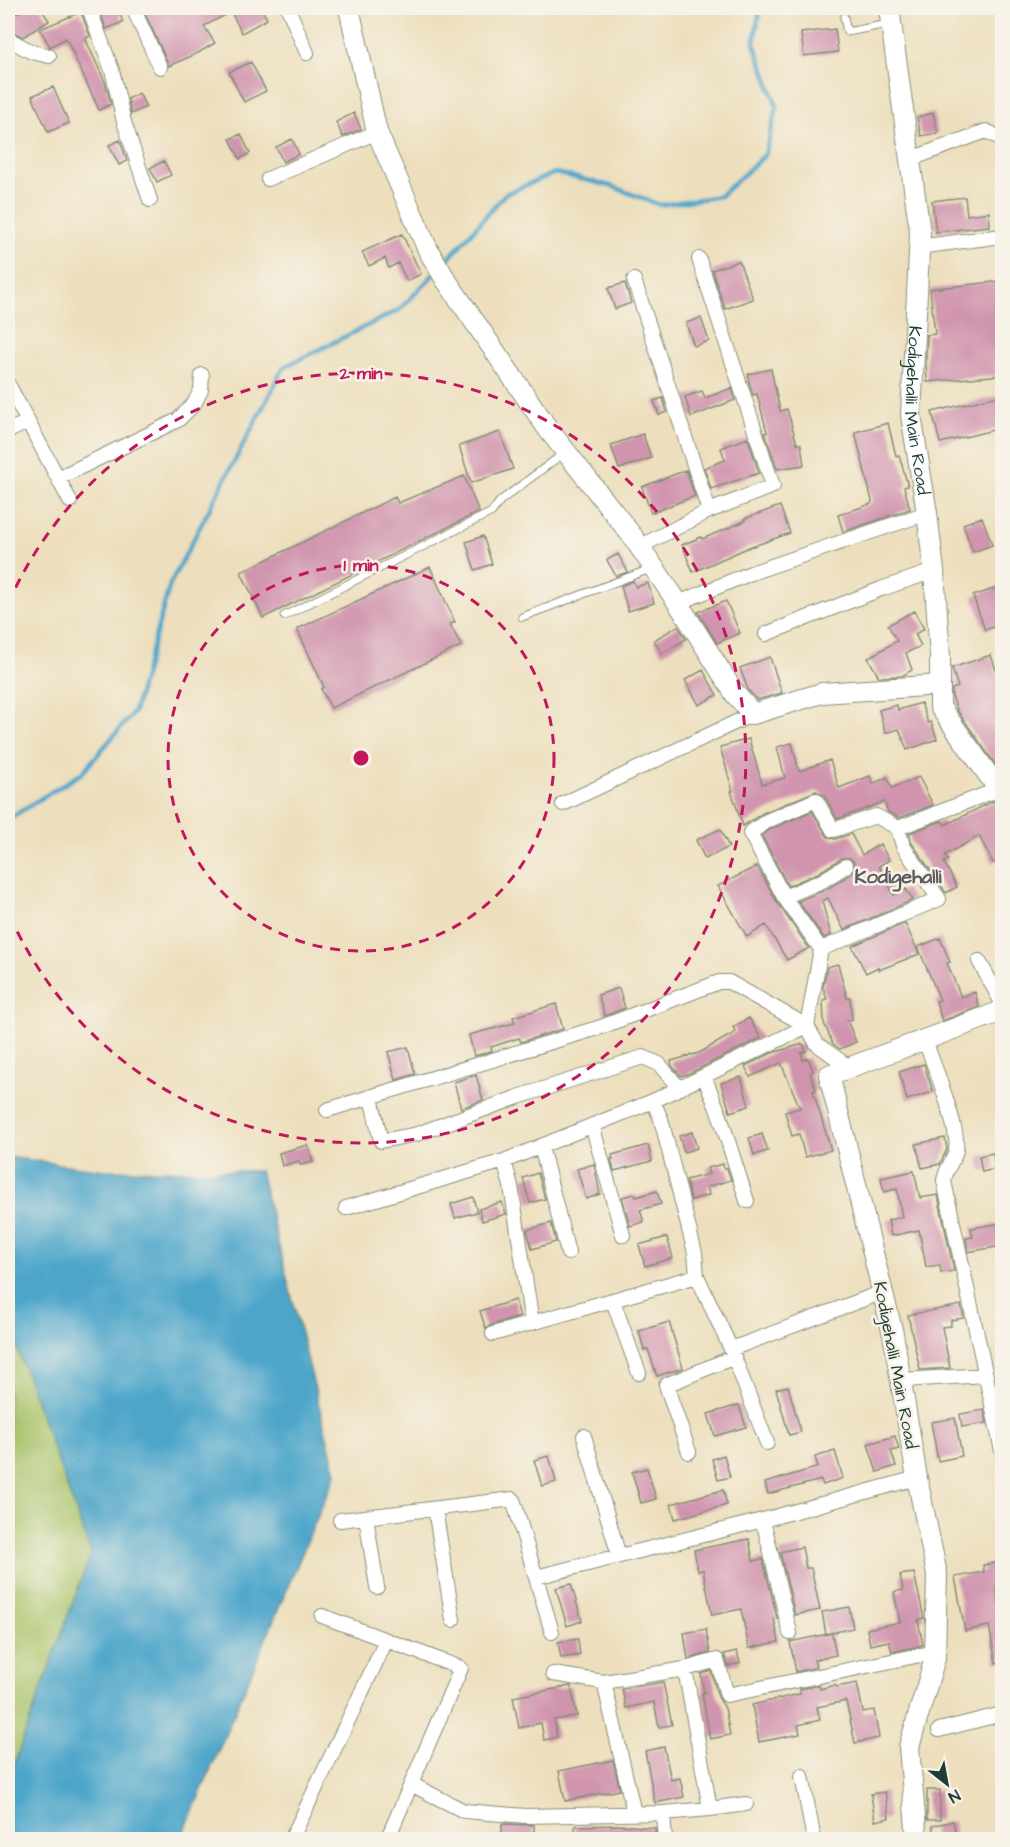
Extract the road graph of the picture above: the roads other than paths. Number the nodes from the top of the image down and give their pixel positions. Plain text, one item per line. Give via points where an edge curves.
1 (89, 8) edge
2 (133, 8) edge
3 (288, 8) edge
4 (349, 8) edge
5 (890, 15) edge
6 (844, 17) dead end
7 (8, 39) edge
8 (307, 53) dead end
9 (49, 56) dead end
10 (160, 67) dead end
11 (377, 132) junction
12 (1002, 139) edge
13 (910, 159) junction
14 (268, 179) dead end
15 (150, 201) dead end
16 (1002, 236) edge
17 (918, 247) junction
18 (699, 259) dead end
19 (634, 280) dead end
20 (202, 375) dead end
21 (8, 384) edge
22 (28, 422) junction
23 (8, 431) edge
24 (566, 452) junction
25 (58, 478) junction
26 (70, 501) dead end
27 (709, 511) junction
28 (927, 513) junction
29 (639, 547) junction
30 (653, 568) junction
31 (934, 571) junction
32 (678, 603) junction
33 (284, 616) dead end
34 (522, 617) dead end
35 (766, 634) dead end
36 (940, 685) junction
37 (753, 714) junction
38 (1001, 790) edge
39 (563, 804) dead end
40 (898, 828) junction
41 (846, 866) dead end
42 (784, 897) junction
43 (821, 949) junction
44 (979, 961) dead end
45 (1002, 1003) edge
46 (1002, 1011) edge
47 (807, 1026) junction
48 (925, 1040) junction
49 (850, 1068) junction
50 (704, 1076) junction
51 (679, 1088) junction
52 (371, 1096) junction
53 (653, 1101) junction
54 (327, 1110) dead end
55 (592, 1125) junction
56 (541, 1146) junction
57 (504, 1161) junction
58 (747, 1201) dead end
59 (346, 1208) dead end
60 (623, 1235) dead end
61 (568, 1253) dead end
62 (697, 1276) junction
63 (883, 1292) junction
64 (614, 1301) junction
65 (532, 1323) junction
66 (493, 1334) dead end
67 (732, 1353) junction
68 (639, 1372) dead end
69 (986, 1375) junction
70 (902, 1380) junction
71 (584, 1436) dead end
72 (767, 1443) dead end
73 (1002, 1451) edge
74 (689, 1452) dead end
75 (917, 1478) junction
76 (435, 1509) junction
77 (366, 1517) junction
78 (340, 1520) dead end
79 (763, 1520) junction
80 (620, 1556) junction
81 (536, 1577) junction
82 (377, 1587) dead end
83 (322, 1616) dead end
84 (453, 1620) dead end
85 (552, 1632) dead end
86 (790, 1633) dead end
87 (386, 1641) junction
88 (934, 1652) junction
89 (685, 1669) junction
90 (553, 1674) dead end
91 (604, 1682) junction
92 (1002, 1714) edge
93 (939, 1730) dead end
94 (802, 1776) dead end
95 (411, 1784) junction
96 (746, 1804) dead end
97 (710, 1809) junction
98 (634, 1813) junction
99 (663, 1813) junction
100 (291, 1839) edge
101 (387, 1839) edge
102 (665, 1839) edge
103 (814, 1839) edge
104 (917, 1839) edge

1 - 15 street via 112,70
2 - 10 street
3 - 8 street
4 - 11 street
5 - 6 lane via 847,32
5 - 13 street, Kodigehalli Main Road
7 - 9 street
11 - 14 street
11 - 24 street via 428,250
12 - 13 street via 986,131
13 - 17 street, Kodigehalli Main Road via 920,232
16 - 17 street
17 - 28 street, Kodigehalli Main Road via 910,415
18 - 27 street via 773,486
19 - 27 street
20 - 25 street via 201,390 194,404 178,420
21 - 22 street
22 - 23 street
22 - 25 street
24 - 29 street
24 - 33 lane via 500,501 492,512
25 - 26 street
27 - 29 street
28 - 31 street, Kodigehalli Main Road
28 - 32 street via 752,573
29 - 30 street
30 - 32 street
30 - 34 lane
31 - 35 street
31 - 36 street, Kodigehalli Main Road
32 - 37 street via 735,694
36 - 37 street via 822,693
36 - 38 street, Kodigehalli Main Road via 940,707
37 - 39 street
38 - 40 street
40 - 42 street via 876,816 833,830 816,800 767,821 750,833
40 - 43 street via 903,846 939,899
41 - 42 street
42 - 43 street
43 - 47 street
44 - 45 street
46 - 48 street, Kodigehalli Main Road
47 - 49 street via 817,1044
47 - 50 street
47 - 52 street via 729,982 719,982 601,1027
48 - 49 street, Kodigehalli Main Road
48 - 69 street via 956,1133 956,1150 944,1181
49 - 63 street, Kodigehalli Main Road via 829,1075
50 - 51 street
50 - 58 street
51 - 52 street via 659,1064 643,1057 417,1134 381,1141
51 - 53 street
52 - 54 street
53 - 55 street
53 - 62 street via 695,1252
55 - 56 street
55 - 60 street
56 - 57 street
56 - 61 street
57 - 59 street
57 - 65 street
62 - 64 street
62 - 67 street
63 - 67 street
63 - 70 street, Kodigehalli Main Road
64 - 65 street
64 - 68 street
65 - 66 street
67 - 72 street
67 - 74 street via 666,1385
69 - 70 street
69 - 73 street
70 - 75 street, Kodigehalli Main Road
71 - 80 street
75 - 79 street
75 - 88 street, Kodigehalli Main Road via 937,1574
76 - 77 street
76 - 81 street via 513,1499
76 - 84 street
77 - 78 street
77 - 82 street
79 - 80 street
79 - 86 street
80 - 81 street
81 - 85 street
83 - 87 street
87 - 95 street via 461,1668
87 - 100 street
88 - 89 street via 727,1695 717,1660
88 - 104 street, Kodigehalli Main Road via 909,1748
89 - 91 street
89 - 97 street
90 - 91 street
91 - 98 street
92 - 93 street
94 - 103 street
95 - 98 street via 465,1811 526,1816
95 - 101 street
96 - 97 street
97 - 99 street
98 - 99 street
99 - 102 street

